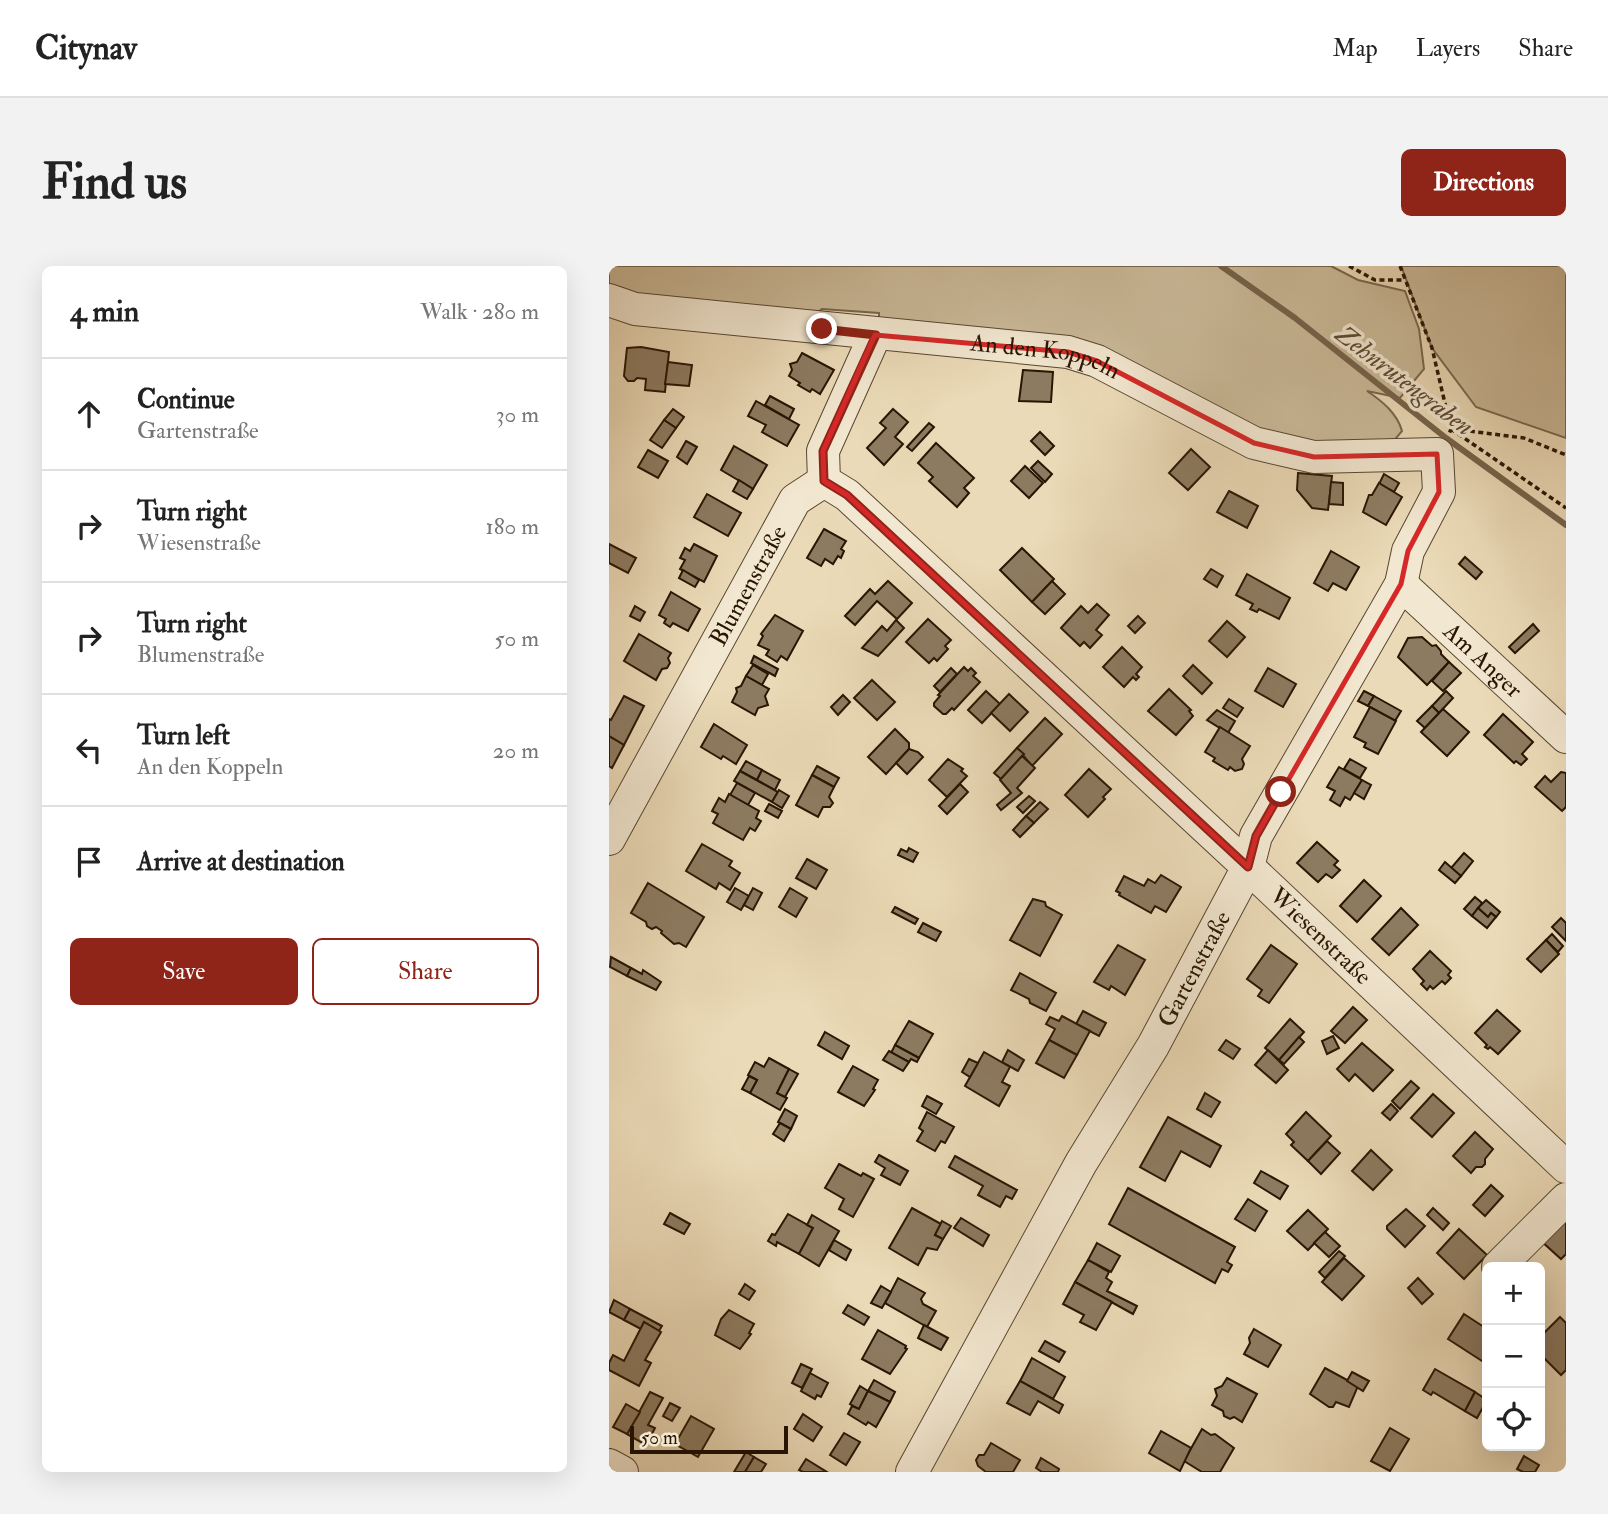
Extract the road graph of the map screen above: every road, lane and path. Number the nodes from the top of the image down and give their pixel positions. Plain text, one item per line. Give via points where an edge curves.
1 (1349, 266) edge
2 (1400, 266) edge
3 (1404, 280) junction
4 (618, 306) edge
5 (876, 335) junction
6 (1444, 442) junction
7 (1566, 455) edge
8 (824, 481) junction
9 (1566, 508) edge
10 (1401, 584) junction
11 (1566, 737) edge
12 (609, 839) edge
13 (1248, 867) junction
14 (1566, 1167) edge
15 (1566, 1199) edge
16 (1503, 1262) edge
17 (609, 1465) edge
18 (622, 1472) edge
19 (912, 1472) edge

1 - 3 path via 1375,279
2 - 3 path
3 - 6 path via 1431,348
4 - 5 street, An den Koppeln
5 - 6 street, An den Koppeln via 1068,352 1097,361 1254,443 1314,457
5 - 8 street via 823,451
6 - 7 path via 1524,438
6 - 9 path
6 - 10 street, Gartenstraße via 1439,492 1408,551
8 - 12 street, Blumenstraße via 795,500
8 - 13 street, Wiesenstraße via 847,495
10 - 11 street, Am Anger
10 - 13 street, Gartenstraße via 1256,836
13 - 14 street, Wiesenstraße
13 - 19 street, Gartenstraße via 1153,1046 1081,1163
15 - 16 street
17 - 18 street

